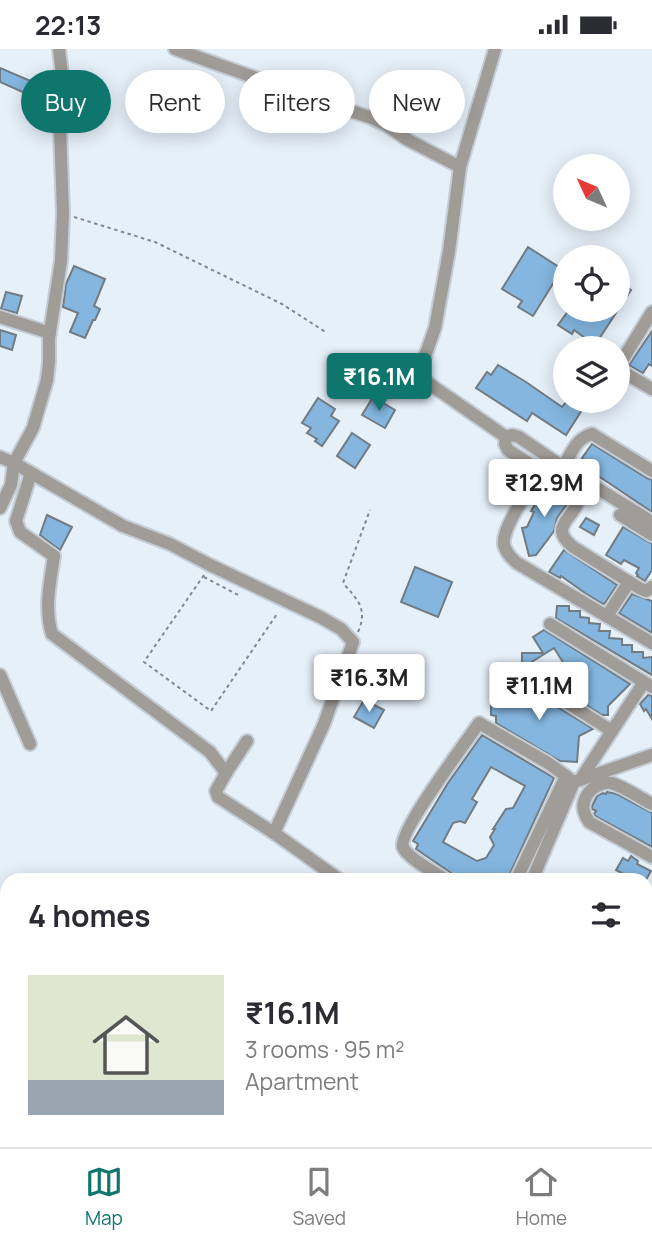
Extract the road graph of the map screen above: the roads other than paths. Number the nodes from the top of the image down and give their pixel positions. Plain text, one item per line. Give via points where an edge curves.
1 (59, 49) edge
2 (174, 49) edge
3 (495, 49) edge
4 (460, 167) junction
5 (652, 312) edge
6 (0, 317) edge
7 (50, 333) junction
8 (630, 348) edge
9 (630, 375) edge
10 (652, 389) edge
11 (506, 437) junction
12 (0, 457) edge
13 (14, 463) junction
14 (563, 467) junction
15 (541, 471) junction
16 (652, 471) edge
17 (31, 473) junction
18 (0, 508) edge
19 (620, 515) dead end
20 (652, 522) edge
21 (652, 535) edge
22 (629, 582) junction
23 (651, 589) edge
24 (607, 616) junction
25 (550, 624) dead end
26 (652, 643) edge
27 (516, 670) dead end
28 (0, 674) edge
29 (648, 684) edge
30 (612, 731) junction
31 (247, 741) dead end
32 (30, 744) dead end
33 (652, 755) edge
34 (226, 772) junction
35 (573, 780) junction
36 (652, 804) edge
37 (274, 833) junction
38 (545, 834) junction
39 (649, 856) edge
40 (330, 873) edge
41 (436, 873) edge
42 (520, 873) edge
43 (534, 873) edge

1 - 7 street via 63,213
2 - 4 street via 372,118
3 - 4 street
4 - 11 street via 435,328 418,376
5 - 8 street
6 - 7 street
7 - 13 street via 47,380 33,428
9 - 10 street
11 - 14 street via 519,436
11 - 15 street via 508,450
12 - 13 street
13 - 17 street
13 - 18 street via 11,485
14 - 16 street via 579,440 592,434
14 - 20 street
15 - 22 street via 579,495 563,525 564,539
15 - 24 street via 506,528 503,543 509,557
17 - 34 street via 16,521 20,532 54,556 48,591 52,635 210,752
17 - 37 street via 123,526 320,617 353,642 324,724
19 - 21 street
22 - 23 street
22 - 24 street
24 - 26 street
25 - 29 street
27 - 30 street
28 - 32 street
29 - 30 street
30 - 35 street
31 - 34 street
33 - 35 street
34 - 37 street via 216,791 218,797
35 - 38 street
35 - 41 street via 479,723 403,839 407,854
36 - 39 street via 612,783 592,789 583,806 589,822
37 - 40 street
38 - 42 street
38 - 43 street

